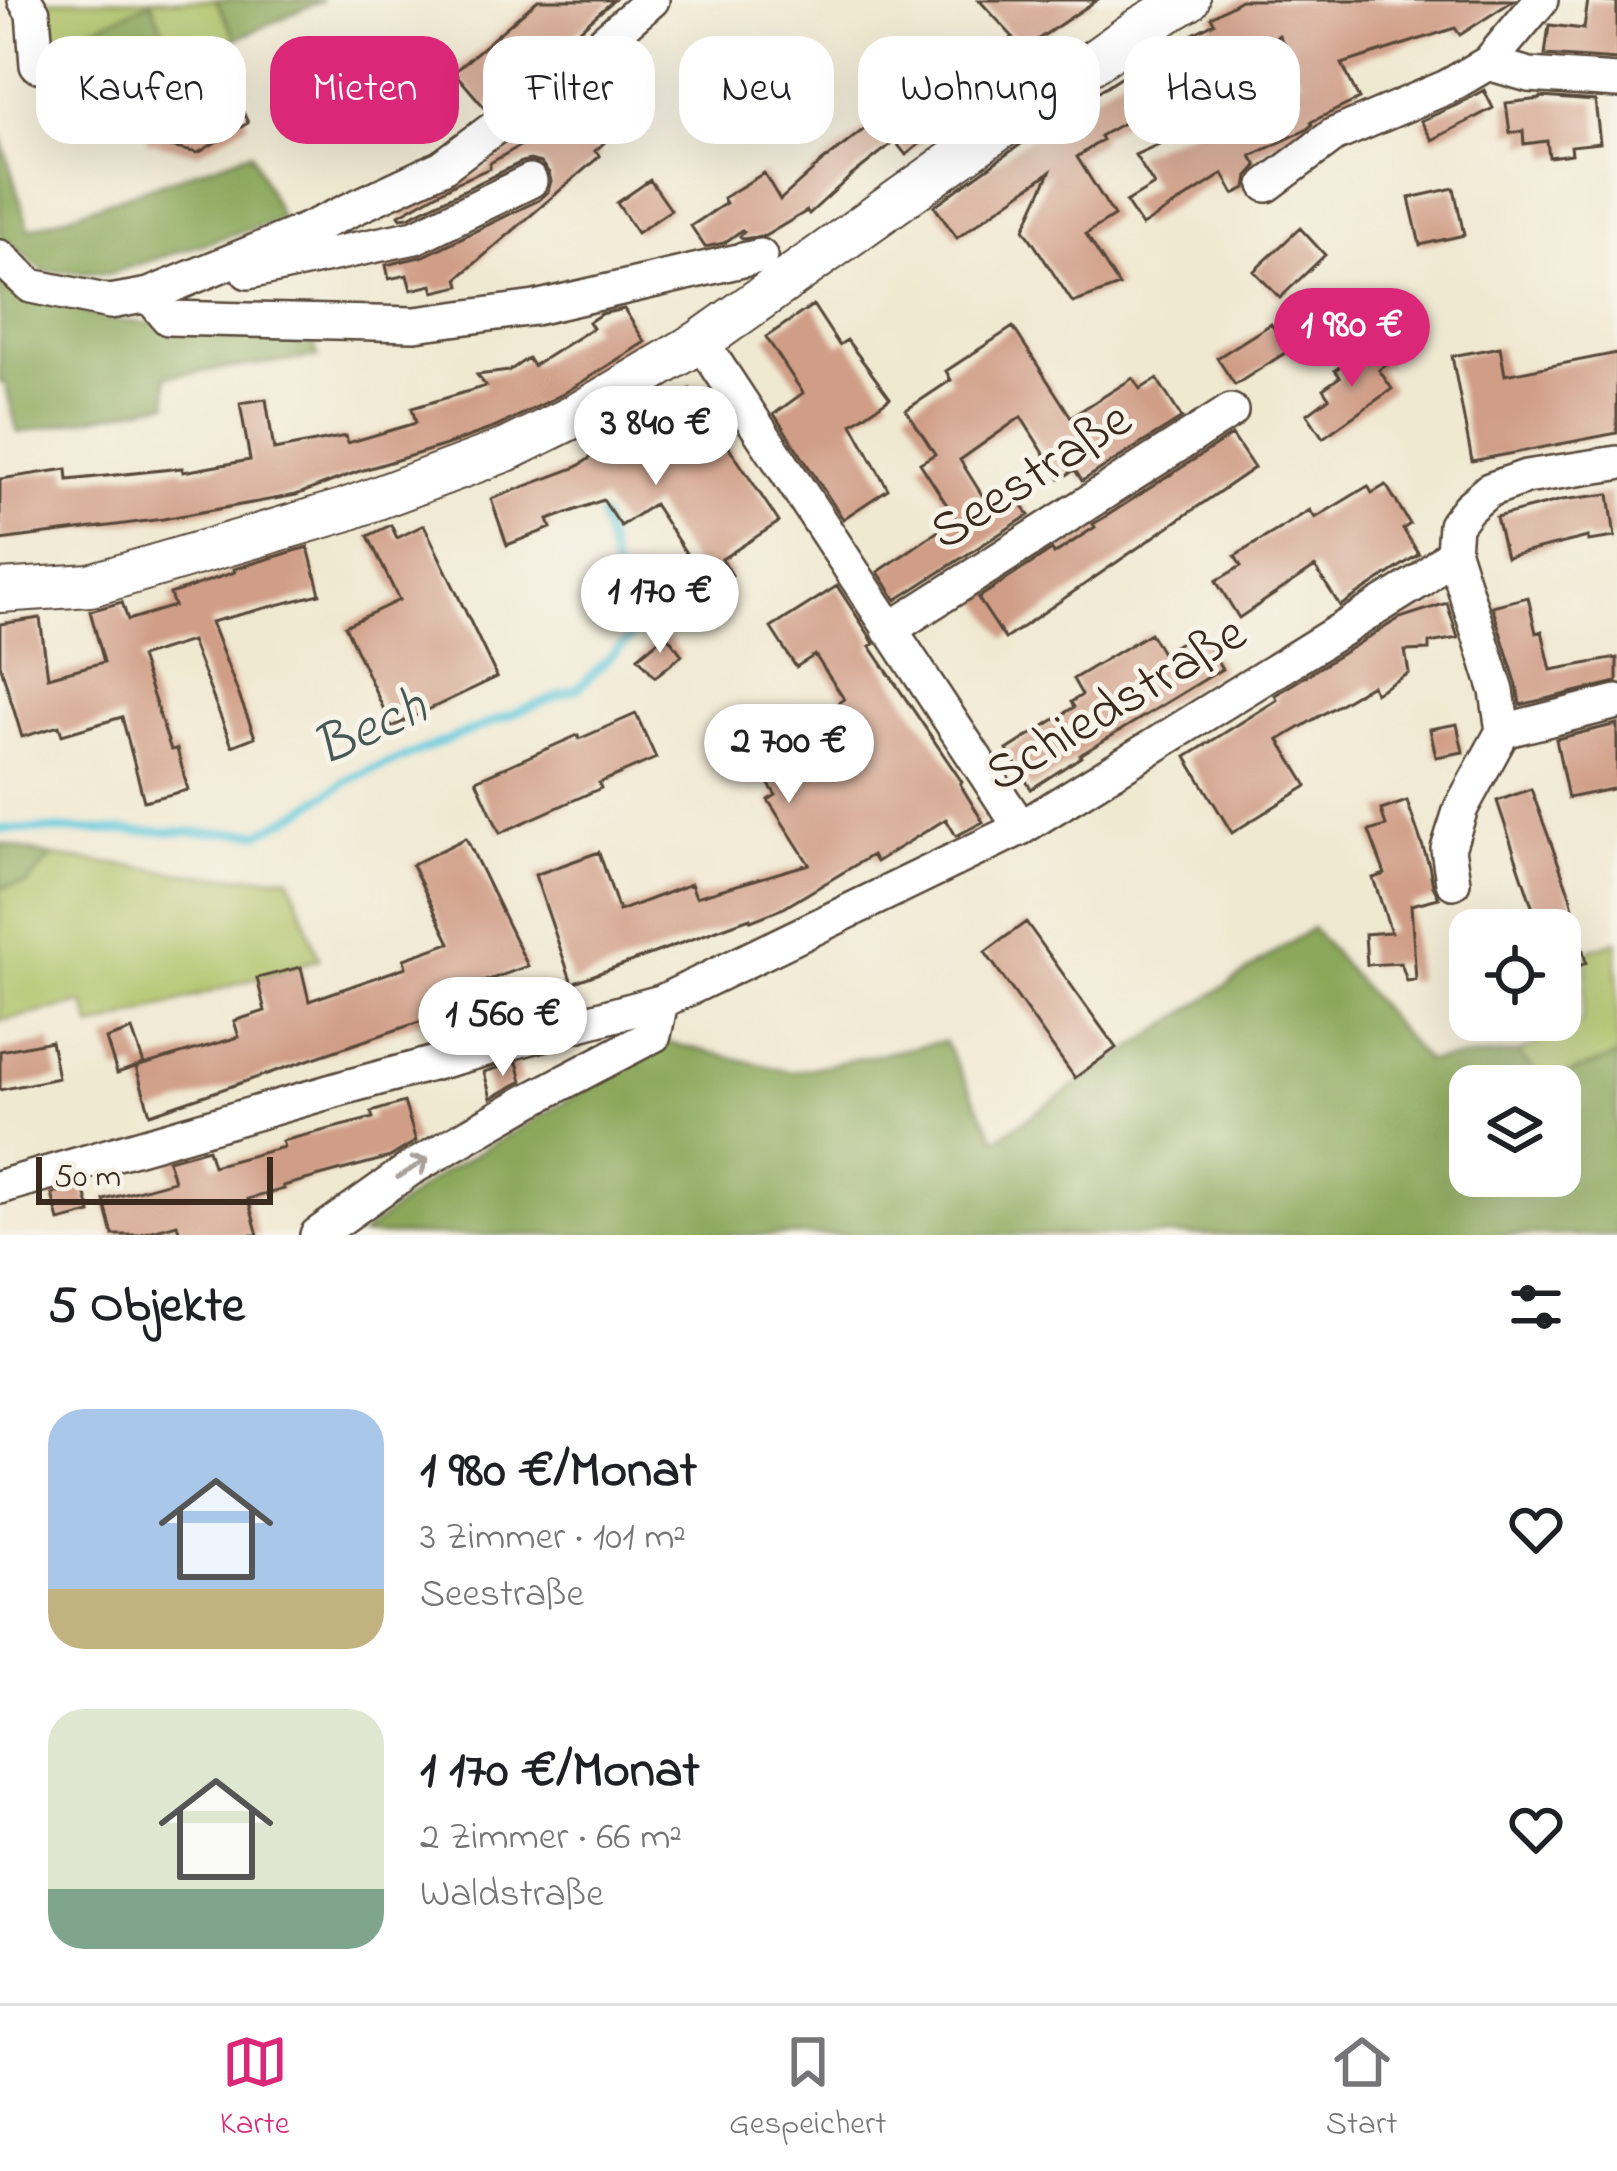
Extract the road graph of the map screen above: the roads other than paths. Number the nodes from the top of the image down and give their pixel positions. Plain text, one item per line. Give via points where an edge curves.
1 (25, 0) edge
2 (652, 0) edge
3 (1188, 0) edge
4 (1541, 0) edge
5 (36, 52) edge
6 (1488, 63) junction
7 (1617, 81) edge
8 (530, 181) dead end
9 (1267, 185) dead end
10 (0, 256) edge
11 (244, 256) junction
12 (760, 256) dead end
13 (149, 295) junction
14 (701, 341) junction
15 (1231, 411) dead end
16 (1617, 463) edge
17 (1453, 552) junction
18 (0, 591) edge
19 (889, 630) junction
20 (1617, 702) edge
21 (1503, 731) junction
22 (1021, 828) junction
23 (1453, 882) dead end
24 (657, 1018) junction
25 (0, 1187) edge
26 (317, 1235) edge

1 - 5 street
2 - 11 street via 442,166
3 - 14 main road
4 - 6 street
6 - 7 street via 1529,75
6 - 9 street via 1334,135
8 - 11 street via 416,237 248,272
10 - 13 street via 31,286 110,302
11 - 13 street
12 - 13 street via 535,308 415,324 168,318
14 - 18 main road via 506,450 346,510 90,585
14 - 19 street
15 - 19 street, Seestraße
16 - 17 street via 1489,490 1455,525
17 - 21 street
17 - 22 street, Schiedstraße via 1423,579
19 - 22 street
20 - 21 street
21 - 23 street via 1461,808 1448,849
22 - 24 street, Schiedstraße
24 - 25 street, Schiedstraße via 346,1087
26 -> 24 street

